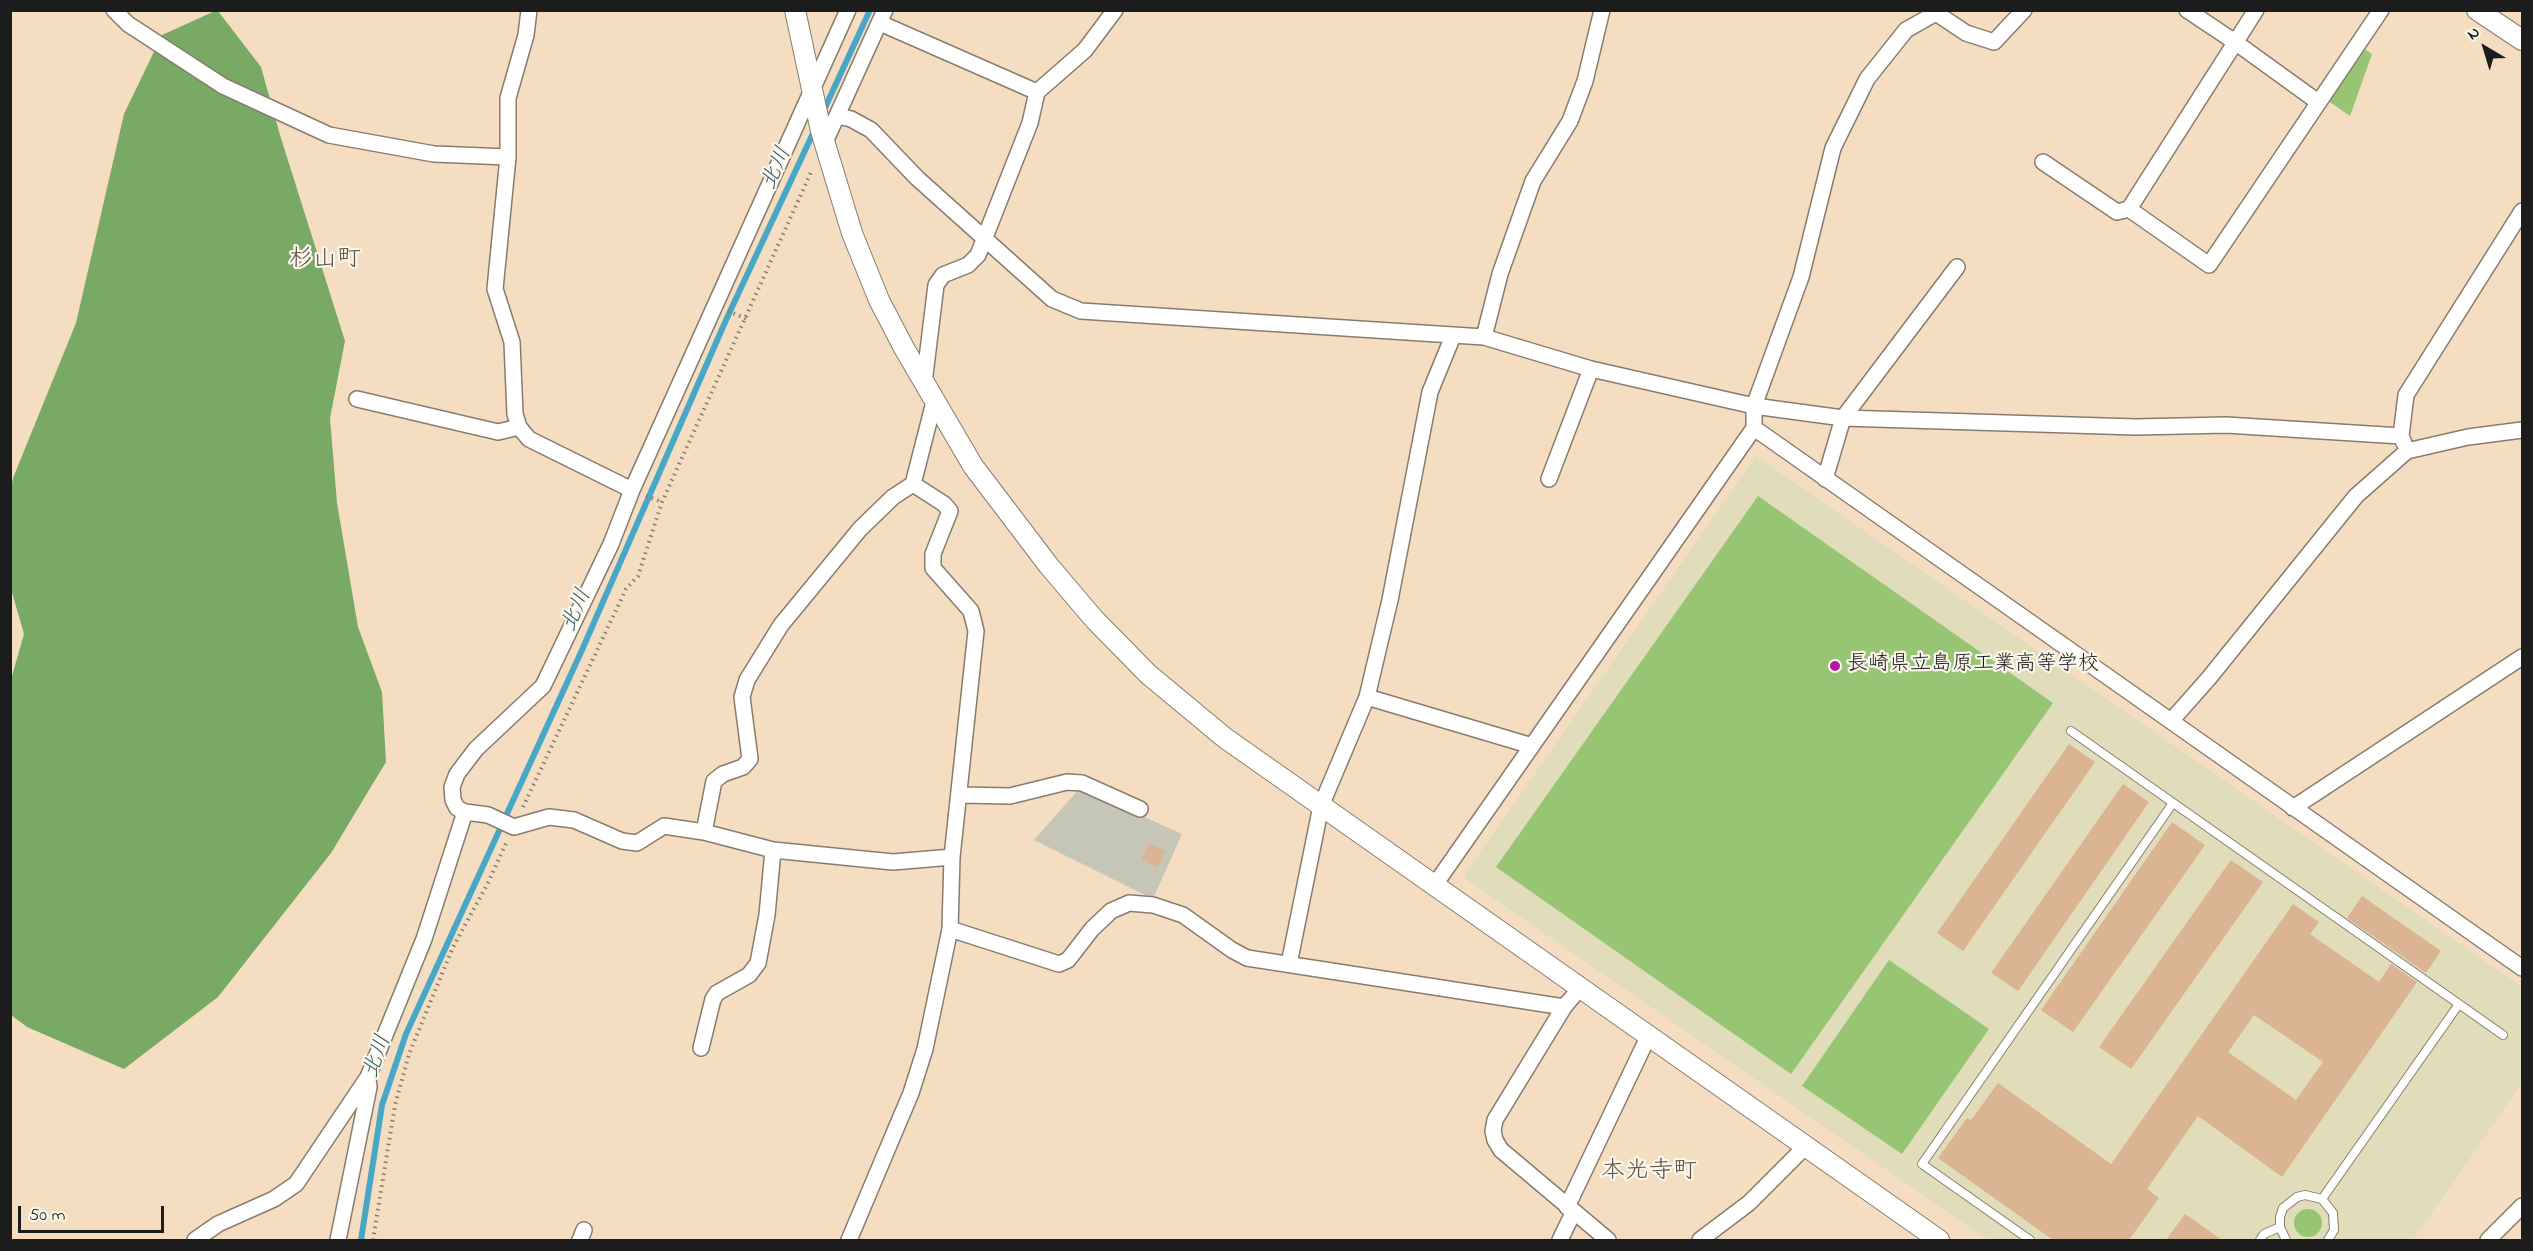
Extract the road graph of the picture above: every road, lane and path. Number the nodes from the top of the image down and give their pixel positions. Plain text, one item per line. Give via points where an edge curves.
1 (114, 10) edge
2 (529, 10) edge
3 (795, 10) edge
4 (848, 10) edge
5 (1115, 10) edge
6 (1602, 10) edge
7 (2024, 10) edge
8 (2187, 10) edge
9 (2256, 10) edge
10 (2381, 10) edge
11 (2477, 10) edge
12 (882, 17) edge
13 (2523, 40) edge
14 (2235, 42) junction
15 (1037, 92) junction
16 (812, 94) junction
17 (2318, 102) junction
18 (837, 116) junction
19 (823, 136) junction
20 (508, 157) junction
21 (2043, 162) dead end
22 (2129, 209) junction
23 (2523, 211) edge
24 (983, 239) junction
25 (1958, 267) dead end
26 (741, 316) dead end
27 (747, 319) junction
28 (1453, 336) junction
29 (1484, 337) junction
30 (1591, 369) junction
31 (924, 383) junction
32 (357, 399) dead end
33 (934, 402) junction
34 (1754, 406) junction
35 (1843, 418) junction
36 (519, 427) junction
37 (1754, 429) junction
38 (2523, 430) edge
39 (2401, 436) junction
40 (2407, 451) junction
41 (1549, 479) dead end
42 (1825, 479) junction
43 (913, 484) junction
44 (632, 490) junction
45 (657, 500) dead end
46 (662, 502) junction
47 (2523, 657) edge
48 (1367, 697) junction
49 (2171, 721) junction
50 (2071, 731) dead end
51 (1532, 746) junction
52 (960, 795) junction
53 (2173, 803) junction
54 (1321, 806) junction
55 (1140, 808) dead end
56 (2293, 808) junction
57 (465, 812) junction
58 (511, 826) junction
59 (704, 832) junction
60 (773, 850) junction
61 (952, 857) junction
62 (1434, 886) junction
63 (950, 929) junction
64 (1289, 964) junction
65 (2523, 968) edge
66 (1581, 987) junction
67 (2459, 1004) junction
68 (1564, 1007) junction
69 (1649, 1035) junction
70 (2503, 1035) dead end
71 (701, 1048) dead end
72 (368, 1077) junction
73 (1805, 1147) junction
74 (2322, 1199) junction
75 (2523, 1206) edge
76 (1570, 1210) junction
77 (2280, 1227) junction
78 (195, 1240) edge
79 (338, 1240) edge
80 (373, 1240) edge
81 (849, 1240) edge
82 (1560, 1240) edge
83 (1608, 1240) edge
84 (1700, 1240) edge
85 (1939, 1240) edge
86 (2030, 1240) edge
87 (2260, 1240) edge
88 (2286, 1240) edge
89 (2331, 1240) edge
90 (2488, 1240) edge

1 - 20 street via 128,24 223,86 329,135 434,154
2 - 20 street via 508,98
3 - 16 street
4 - 16 street
5 - 15 street via 1085,50
6 - 29 street via 1585,81 1570,121 1533,181 1500,274
7 - 34 street via 1994,42 1966,33 1936,13 1906,30 1867,79 1833,148 1801,277
8 - 14 street
9 - 14 street
10 - 17 street
11 - 13 street
12 - 15 street
12 - 18 street
14 - 17 street
14 - 22 street
15 - 24 street via 1030,123
16 - 19 street
16 - 44 street
17 - 22 street via 2209,265
18 - 19 street
18 - 24 street via 871,130
19 - 27 path
19 - 31 street via 852,234 879,300
20 - 36 street via 495,289 512,342
21 - 22 street via 2117,212
23 - 39 street via 2406,395
24 - 28 street via 1052,299 1081,311
24 - 31 street via 975,259 947,272 936,285
25 - 35 street
26 - 27 path
27 - 46 path
28 - 29 street
28 - 48 street via 1430,392
29 - 30 street
30 - 34 street
30 - 41 street
31 - 33 street
32 - 36 street via 498,432
33 - 43 street
33 - 54 street via 985,483 1094,619 1148,674 1225,738
34 - 35 street
34 - 37 street
35 - 39 street via 2136,427 2226,425
35 - 42 street
36 - 44 street via 529,439
37 - 42 street
37 - 51 street
38 - 40 street
39 - 40 street
40 - 49 street via 2356,496
42 - 49 street
43 - 52 street via 950,511 933,554 933,568 971,611 976,631
43 - 59 street via 893,497 860,529 787,618 747,680 742,697 750,759 743,767 714,781
44 - 57 street via 611,544 543,686 476,749 457,774 453,800
45 - 46 path
46 - 58 path via 638,576 626,589
47 - 56 street
48 - 51 street
48 - 54 street
49 - 56 street
50 - 53 lane
51 - 62 street
52 - 55 street via 1010,796 1067,782 1082,783
52 - 61 street
53 - 67 lane
53 - 86 lane via 1922,1164
54 - 62 street
54 - 64 street
56 - 65 street
57 - 58 street via 488,815
57 - 72 street via 424,939
58 - 59 street via 549,817 574,820 622,842 637,843 664,826
58 - 80 path via 487,885 453,947 409,1054 395,1105
59 - 60 street
60 - 61 street via 892,862
60 - 71 street via 758,963 749,975 717,993
61 - 63 street
62 - 66 street
63 - 64 street via 1059,964 1068,960 1110,911 1129,903 1153,905 1183,915 1247,958
63 - 81 street via 925,1049 911,1093
64 - 68 street
66 - 68 street
66 - 69 street
67 - 70 lane
67 - 74 lane
68 - 76 street via 1495,1120 1493,1131 1501,1150
69 - 73 street
69 - 76 street
72 - 78 street via 296,1184
72 - 79 street
73 - 84 street via 1749,1203
73 - 85 street
74 - 77 lane via 2305,1195 2289,1202 2280,1217
74 - 89 lane via 2333,1213
75 - 90 street
76 - 82 street
76 - 83 street
77 - 87 lane
77 - 88 lane

